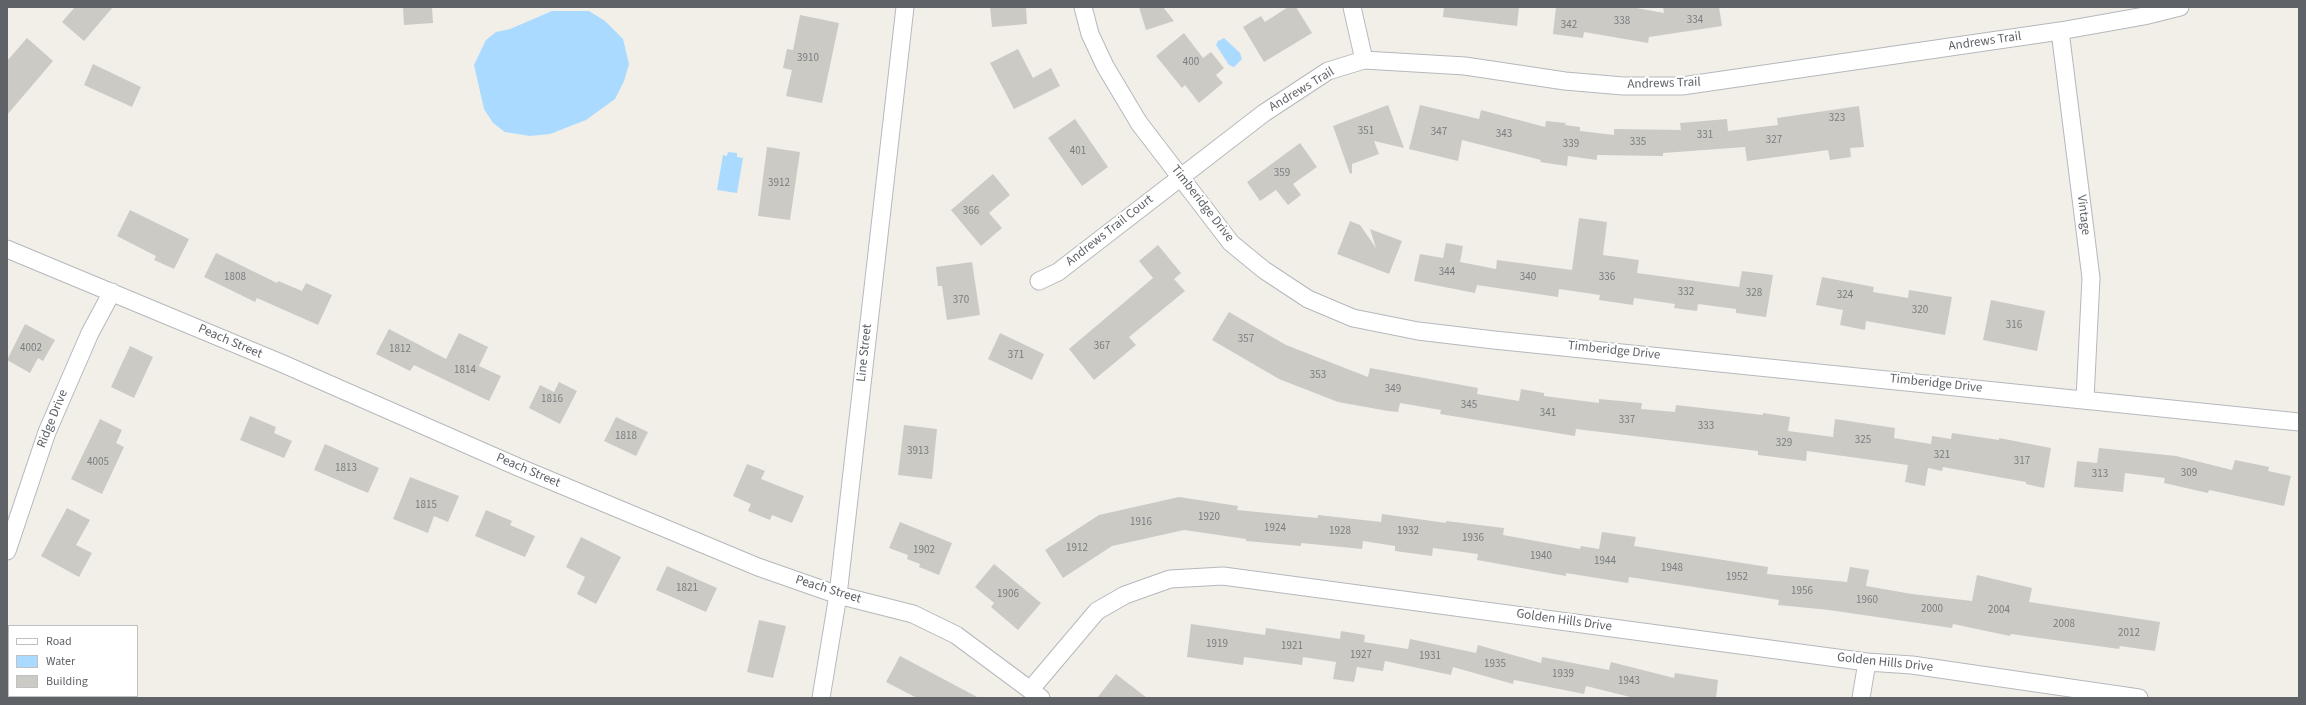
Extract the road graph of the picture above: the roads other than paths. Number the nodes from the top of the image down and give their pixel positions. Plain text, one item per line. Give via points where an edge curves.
1 (905, 7) edge
2 (1083, 7) edge
3 (1352, 7) edge
4 (2180, 7) edge
5 (2060, 31) junction
6 (1364, 60) junction
7 (1179, 176) junction
8 (7, 249) edge
9 (1039, 281) dead end
10 (112, 292) junction
11 (2085, 399) junction
12 (2299, 422) edge
13 (7, 551) edge
14 (838, 595) junction
15 (1867, 662) junction
16 (1036, 694) edge
17 (820, 698) edge
18 (1861, 698) edge
19 (2135, 698) edge
20 (2139, 698) edge

1 - 14 street, Line Street
2 - 7 street, Timberidge Drive via 1090,34 1105,66 1139,123
3 - 6 street
4 - 5 street, Andrews Trail
5 - 6 street, Andrews Trail via 1682,86 1623,86 1565,81 1465,66
5 - 11 street, Vintage via 2091,278
6 - 7 street, Andrews Trail via 1328,71 1264,113
7 - 9 street, Andrews Trail Court via 1058,272
7 - 11 street, Timberidge Drive via 1231,243 1264,270 1308,299 1365,322 1418,332
8 - 10 street, Peach Street
10 - 13 street, Ridge Drive via 90,333 47,432
10 - 14 street, Peach Street via 301,371 572,490 758,567
11 - 12 street, Timberidge Drive
14 - 16 street, Peach Street via 913,614 950,632
14 - 17 street, Line Street
15 - 16 street, Golden Hills Drive via 1317,587 1223,576 1200,576 1170,579 1125,594 1096,611
15 - 18 street
15 - 19 street, Golden Hills Drive via 1920,666
19 - 20 street, Golden Hills Drive

